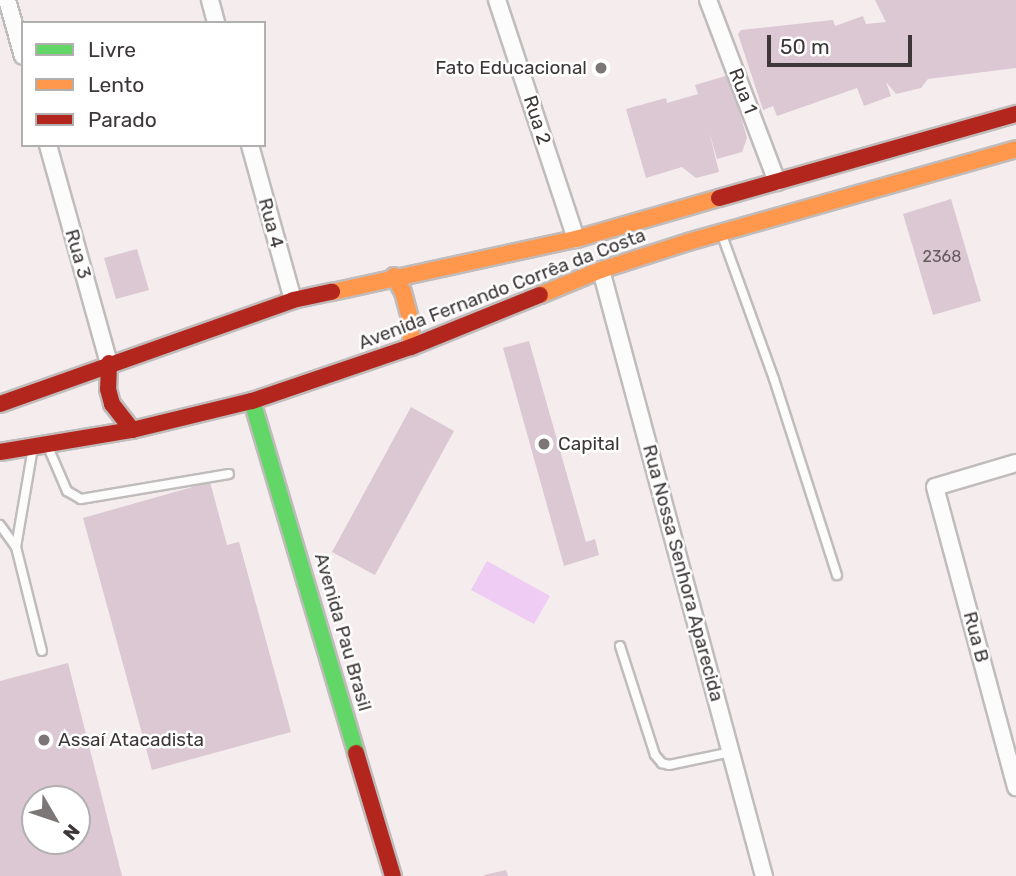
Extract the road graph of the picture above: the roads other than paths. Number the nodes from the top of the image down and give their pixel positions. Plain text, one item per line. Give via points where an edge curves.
1 (7, 0) edge
2 (210, 0) edge
3 (497, 0) edge
4 (708, 0) edge
5 (215, 21) edge
6 (21, 49) edge
7 (1016, 114) edge
8 (49, 147) edge
9 (251, 147) edge
10 (1016, 149) edge
11 (777, 182) junction
12 (721, 232) junction
13 (576, 239) junction
14 (601, 270) junction
15 (394, 276) junction
16 (293, 300) junction
17 (411, 347) junction
18 (109, 363) junction
19 (253, 401) junction
20 (0, 404) edge
21 (132, 430) junction
22 (40, 446) junction
23 (0, 452) edge
24 (1016, 463) edge
25 (229, 474) dead end
26 (0, 525) edge
27 (16, 547) junction
28 (837, 575) dead end
29 (620, 646) dead end
30 (42, 651) dead end
31 (731, 752) junction
32 (1016, 787) edge
33 (393, 876) edge
34 (764, 876) edge

1 - 6 street
2 - 5 street
3 - 13 street, Rua 2
4 - 11 street, Rua 1
7 - 11 main road, Avenida Fernando Corrêa da Costa
8 - 18 street, Rua 3
9 - 16 street, Rua 4
10 - 12 main road, Avenida Fernando Corrêa da Costa
11 - 13 main road, Avenida Fernando Corrêa da Costa
12 - 14 main road, Avenida Fernando Corrêa da Costa
12 - 28 lane
13 - 15 main road, Avenida Fernando Corrêa da Costa
14 - 17 main road, Avenida Fernando Corrêa da Costa
14 - 31 street, Rua Nossa Senhora Aparecida
15 - 16 main road, Avenida Fernando Corrêa da Costa
15 - 17 main road via 411,321
16 - 18 main road, Avenida Fernando Corrêa da Costa
17 - 19 main road, Avenida Fernando Corrêa da Costa
18 - 20 main road, Avenida Fernando Corrêa da Costa
18 - 21 main road via 112,404
19 - 21 main road, Avenida Fernando Corrêa da Costa
19 - 33 main road, Avenida Pau Brasil
21 - 22 main road, Avenida Fernando Corrêa da Costa
22 - 23 main road, Avenida Fernando Corrêa da Costa
22 - 25 lane via 67,491 80,499
22 - 27 lane
24 - 32 street, Rua B via 935,487
26 - 27 lane
27 - 30 lane
29 - 31 lane via 655,755 662,763
31 - 34 street, Rua Nossa Senhora Aparecida

